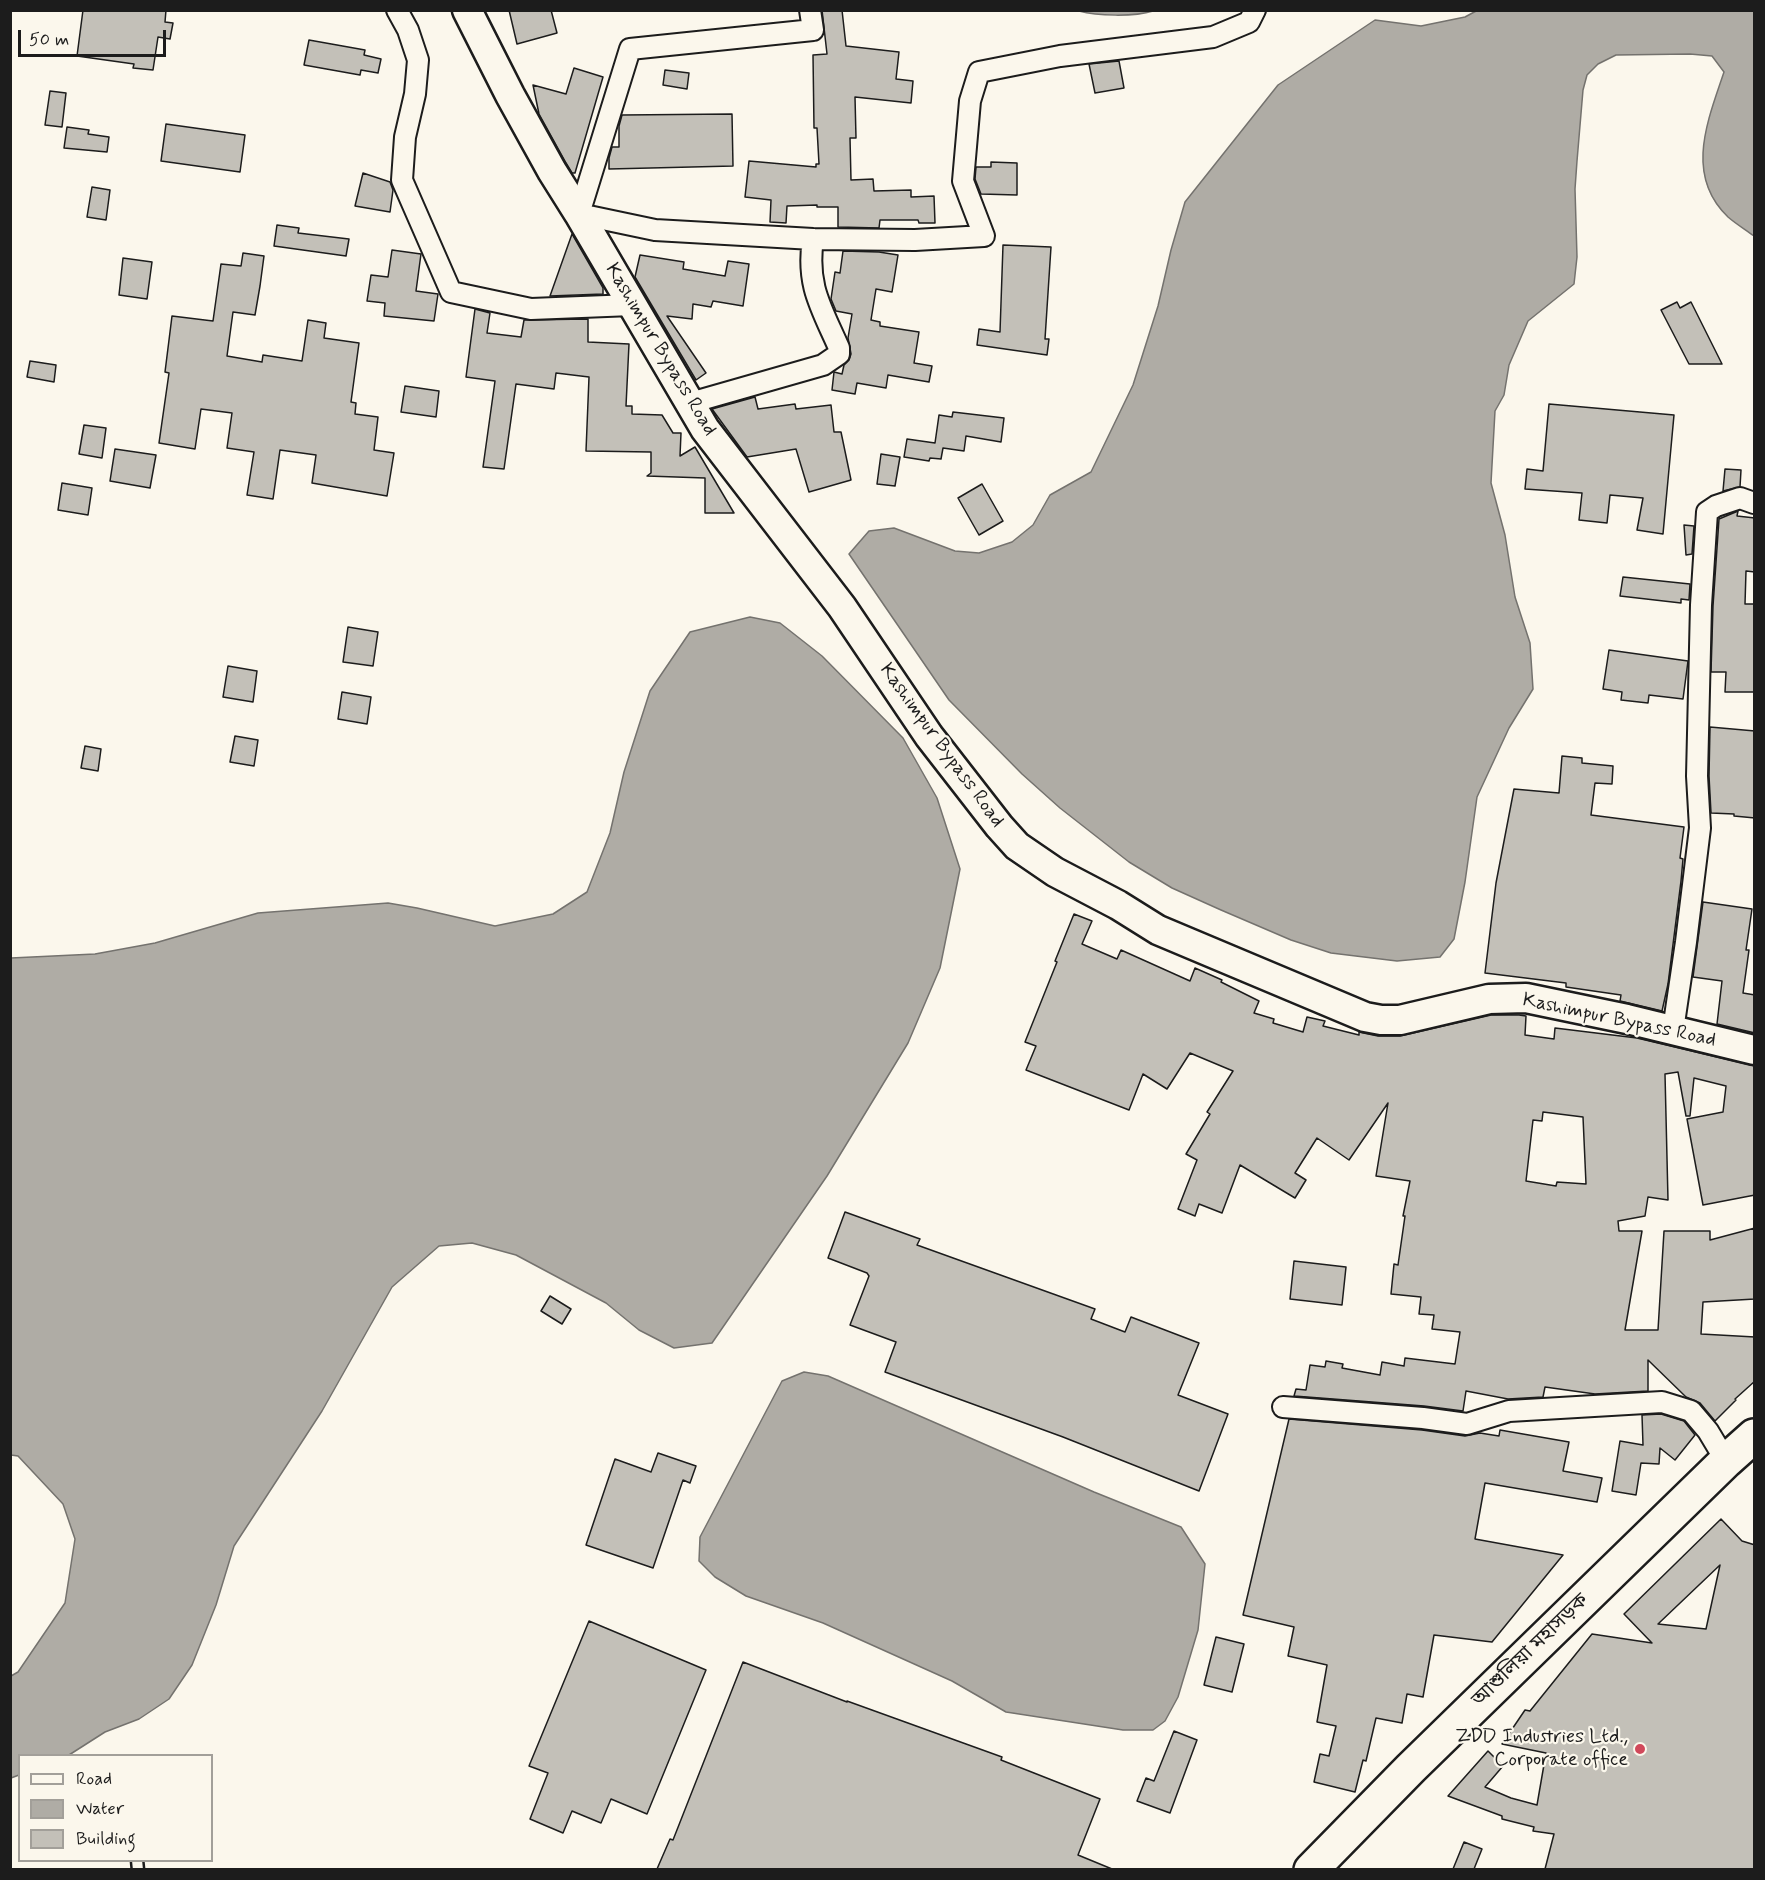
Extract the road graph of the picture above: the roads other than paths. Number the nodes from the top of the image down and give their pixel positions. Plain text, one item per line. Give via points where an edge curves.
1 (398, 10) edge
2 (467, 10) edge
3 (810, 10) edge
4 (1255, 10) edge
5 (579, 214) junction
6 (813, 239) junction
7 (632, 305) junction
8 (690, 403) junction
9 (1755, 503) edge
10 (1673, 1030) junction
11 (1755, 1050) edge
12 (1283, 1407) dead end
13 (1755, 1436) edge
14 (1726, 1461) junction
15 (1311, 1869) edge

1 - 7 street via 418,60 402,180 451,292 531,309
2 - 5 main road, Kashimpur Bypass Road via 515,104
3 - 5 street via 813,30 630,49
4 - 6 street via 1249,22 1213,37 1060,56 979,72 970,100 963,181 984,236
5 - 6 street via 655,230
5 - 7 main road, Kashimpur Bypass Road
6 - 8 street via 812,280 839,354 823,365
7 - 8 main road, Kashimpur Bypass Road
8 - 10 main road, Kashimpur Bypass Road via 705,429 842,607 929,736 999,826 1017,846 1055,872 1158,930 1365,1017 1400,1020 1489,999 1526,998
9 - 10 street via 1740,498 1707,512 1697,776 1700,828
10 - 11 main road, Kashimpur Bypass Road
12 - 14 street via 1467,1424 1509,1411 1662,1402 1691,1411
13 - 14 highway, আশুলিয়া মহাসড়ক
14 - 15 highway, আশুলিয়া মহাসড়ক

